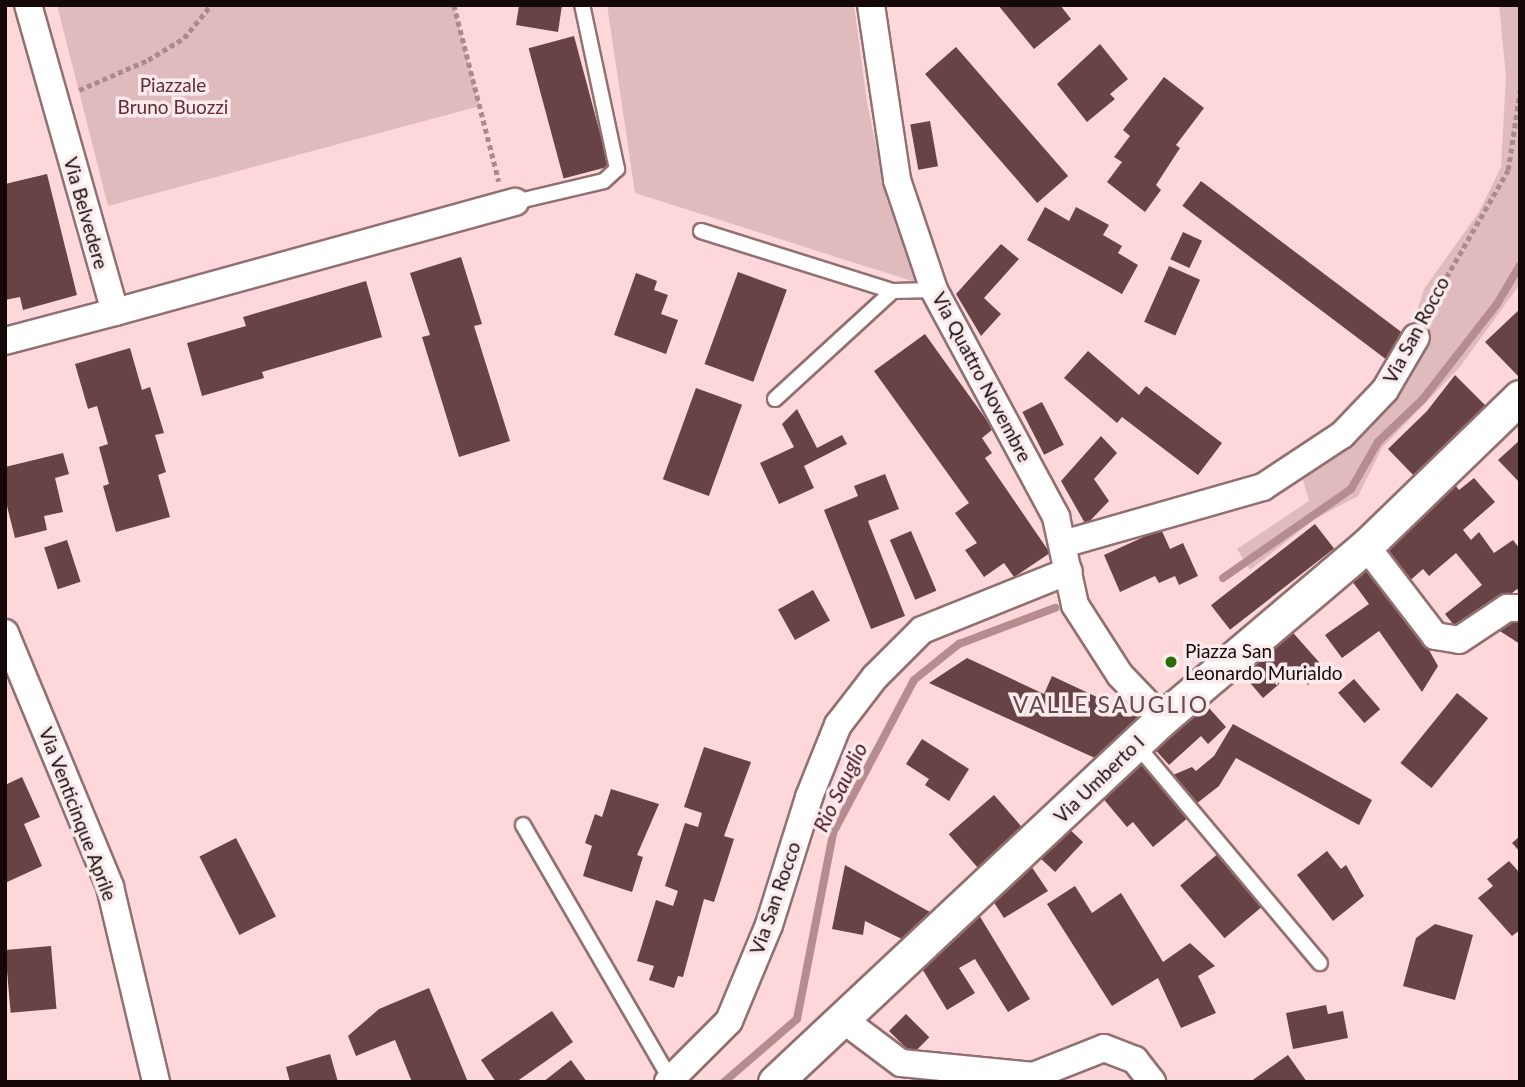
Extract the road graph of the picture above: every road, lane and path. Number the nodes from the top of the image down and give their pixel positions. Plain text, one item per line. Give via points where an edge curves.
1 (28, 5) edge
2 (211, 5) edge
3 (454, 5) edge
4 (582, 5) edge
5 (876, 8) edge
6 (1520, 91) edge
7 (52, 101) junction
8 (510, 204) junction
9 (701, 231) dead end
10 (934, 289) junction
11 (893, 290) junction
12 (115, 312) junction
13 (1416, 337) joint
14 (5, 341) edge
15 (1520, 397) edge
16 (775, 399) dead end
17 (1063, 544) junction
18 (1366, 546) junction
19 (1069, 571) junction
20 (1520, 608) edge
21 (5, 633) edge
22 (1162, 719) junction
23 (1136, 744) junction
24 (523, 825) dead end
25 (1320, 963) dead end
26 (845, 1021) junction
27 (670, 1081) edge
28 (156, 1082) edge
29 (775, 1082) edge
30 (1152, 1082) edge

1 - 7 street, Via Belvedere
2 - 7 path via 184,38 148,60
3 - 8 path
4 - 8 lane via 617,169 604,181
5 - 10 street, Via Quattro Novembre via 897,180
6 - 13 path, Via San Rocco via 1508,170 1433,295
7 - 12 street, Via Belvedere
8 - 12 street
9 - 11 lane
10 - 11 lane
10 - 17 street, Via Quattro Novembre via 1012,429 1055,517
11 - 16 lane
12 - 14 street
13 - 17 street, Via San Rocco via 1385,390 1342,435 1263,487
15 - 18 street, Via Umberto I
17 - 19 street, Via Quattro Novembre
18 - 20 street via 1435,636 1459,640 1507,608
18 - 22 street, Via Umberto I
19 - 22 street, Via Quattro Novembre via 1075,605 1120,675
19 - 27 street, Via San Rocco via 922,630 875,677 838,725 809,797 769,925 729,1021
21 - 28 street, Via Venticinque Aprile via 110,887
22 - 23 street, Via Umberto I
23 - 25 lane
23 - 26 street, Via Umberto I
24 - 27 lane
26 - 29 street, Via Umberto I
26 - 30 street via 901,1063 1033,1076 1104,1048 1135,1060

